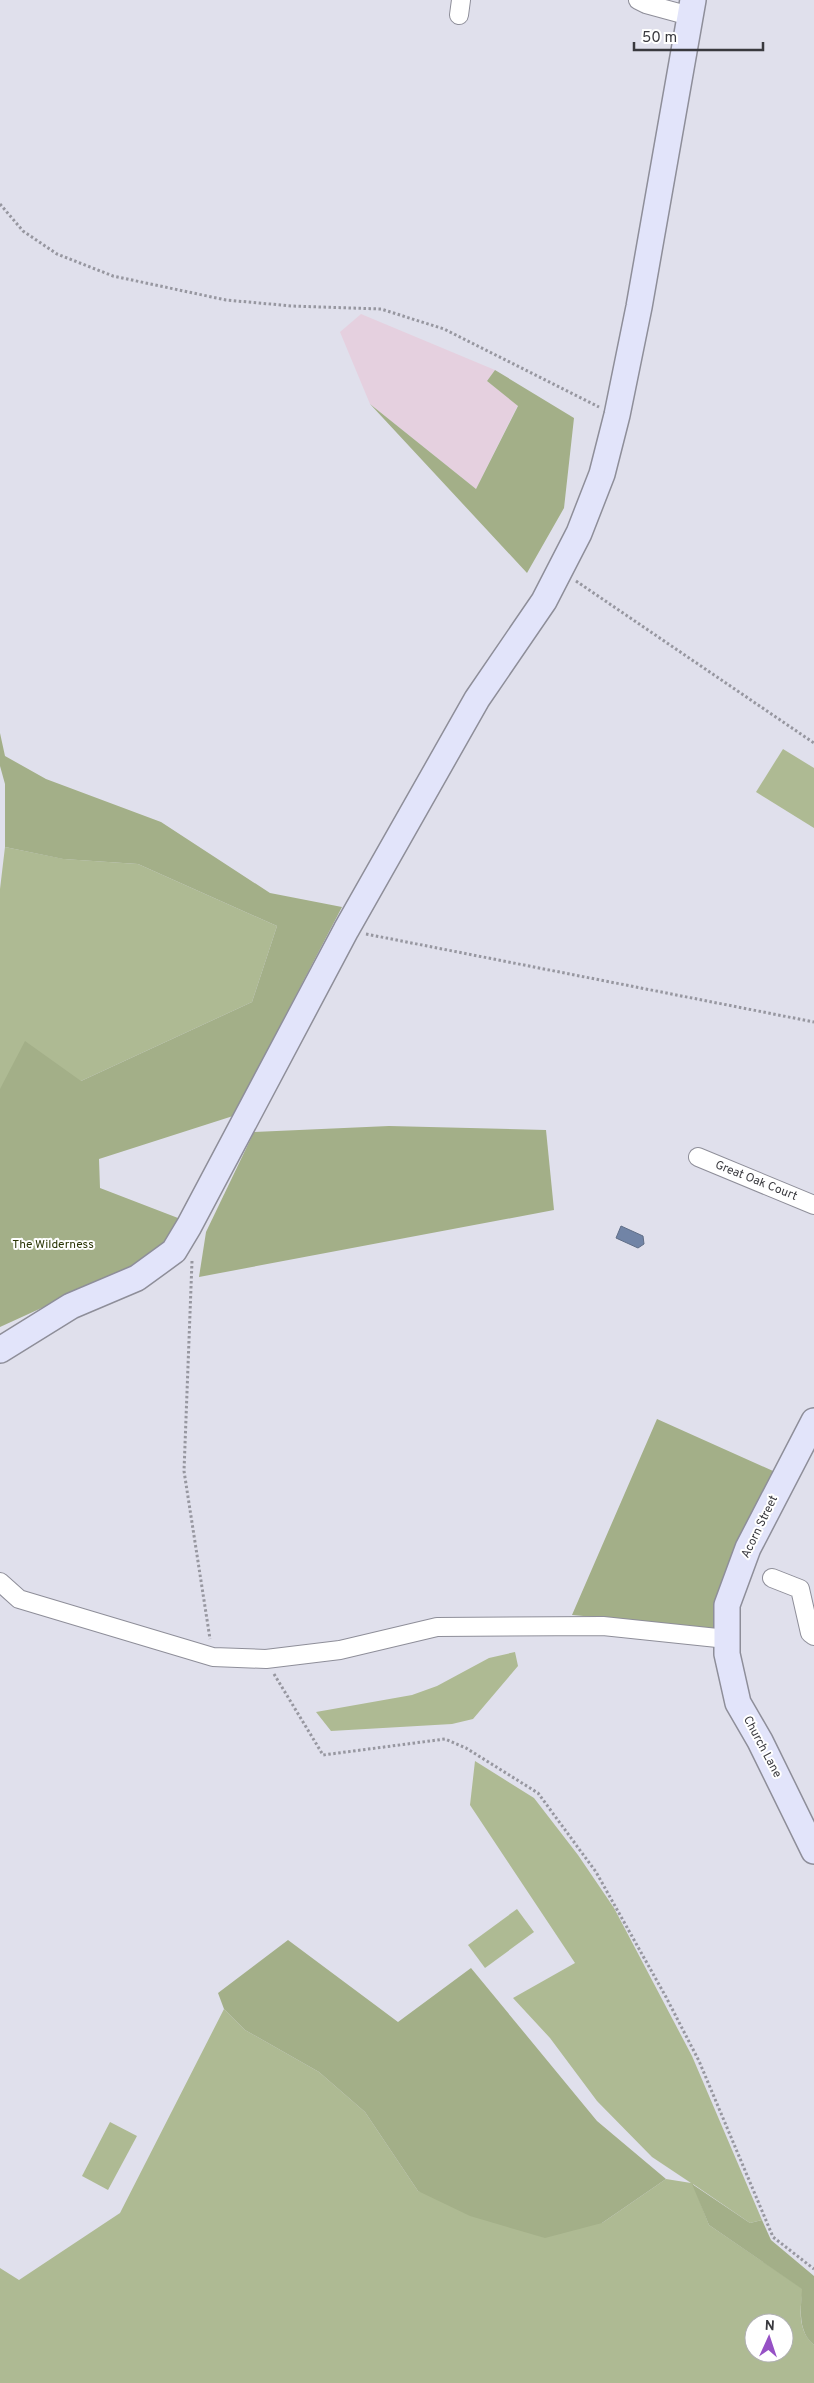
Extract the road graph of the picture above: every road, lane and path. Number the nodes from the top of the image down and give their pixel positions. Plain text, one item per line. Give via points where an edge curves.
1 (638, 0) edge
2 (691, 8) edge
3 (0, 204) edge
4 (616, 415) junction
5 (561, 571) junction
6 (814, 743) edge
7 (346, 930) junction
8 (814, 1022) edge
9 (698, 1157) dead end
10 (814, 1205) edge
11 (192, 1258) dead end
12 (0, 1350) edge
13 (814, 1421) edge
14 (772, 1578) dead end
15 (0, 1582) edge
16 (814, 1636) edge
17 (727, 1638) junction
18 (213, 1657) junction
19 (266, 1659) junction
20 (814, 1851) edge
21 (814, 2269) edge

1 - 2 street via 646,4
2 - 4 main road via 639,307
3 - 4 path via 23,231 57,254 113,276 226,300 381,309 444,329
4 - 5 main road via 602,474
5 - 6 path
5 - 7 main road via 544,602 477,699
7 - 8 path
7 - 12 main road via 174,1251 137,1278 71,1306
9 - 10 street, Great Oak Court
11 - 18 path via 194,1274 184,1471
13 - 17 main road, Acorn Street via 748,1548 727,1605
14 - 16 street via 800,1589 810,1633
15 - 18 street via 19,1599
17 - 19 street via 603,1626 438,1627 340,1650
17 - 20 main road, Church Lane via 727,1654 738,1703
18 - 19 street
19 - 21 path via 322,1755 445,1738 538,1793 596,1872 666,1997 699,2061 774,2237

